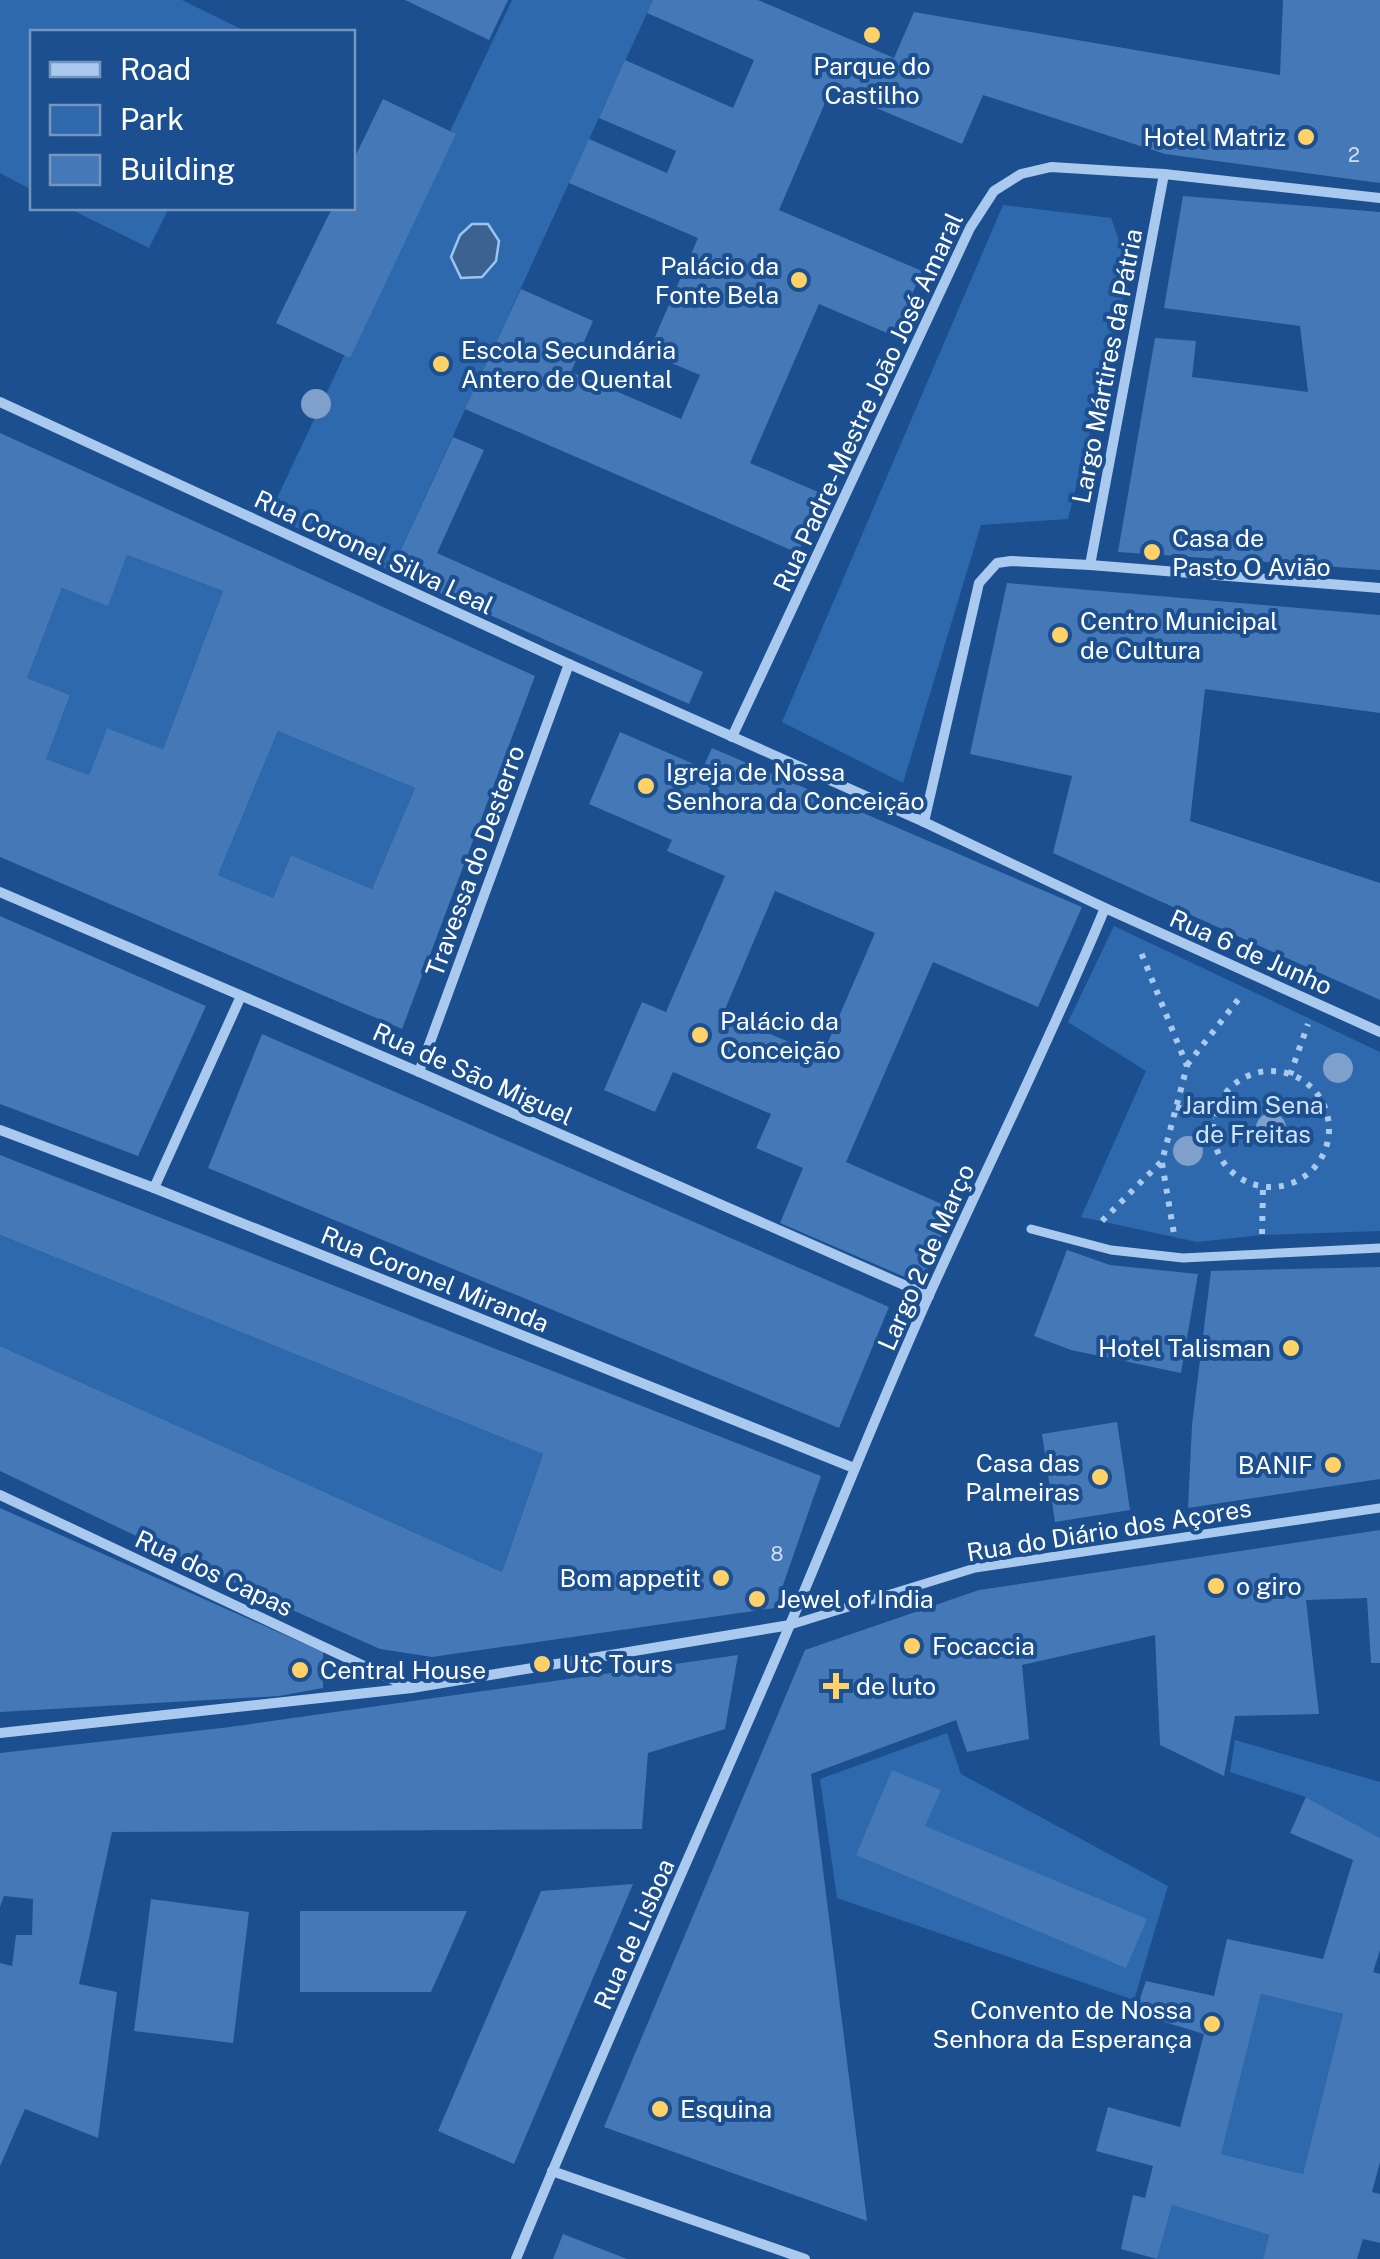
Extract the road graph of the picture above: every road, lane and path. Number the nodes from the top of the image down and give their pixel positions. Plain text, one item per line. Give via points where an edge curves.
1 (1164, 174) junction
2 (1380, 198) edge
3 (0, 402) edge
4 (1090, 565) junction
5 (1380, 588) edge
6 (569, 664) junction
7 (732, 737) junction
8 (924, 822) junction
9 (0, 892) edge
10 (1105, 908) junction
11 (1136, 938) dead end
12 (1243, 992) dead end
13 (242, 996) junction
14 (1310, 1019) dead end
15 (1380, 1032) edge
16 (1187, 1066) junction
17 (419, 1072) junction
18 (1290, 1075) junction
19 (1176, 1107) junction
20 (1214, 1117) junction
21 (0, 1130) edge
22 (1162, 1162) junction
23 (154, 1188) junction
24 (1263, 1188) dead end
25 (1102, 1222) dead end
26 (1030, 1229) dead end
27 (1262, 1235) dead end
28 (1174, 1237) dead end
29 (1380, 1248) edge
30 (929, 1296) junction
31 (854, 1468) junction
32 (0, 1495) edge
33 (1380, 1508) edge
34 (790, 1625) junction
35 (412, 1688) junction
36 (0, 1733) edge
37 (552, 2171) junction
38 (516, 2259) edge
39 (805, 2259) edge

1 - 2 street, Rua Padre-Mestre João José Amaral
1 - 4 street, Largo Mártires da Pátria
1 - 7 street, Rua Padre-Mestre João José Amaral via 1051,167 1020,174 994,191 970,228
3 - 6 street, Rua Coronel Silva Leal
4 - 5 street
4 - 8 street via 997,562 979,584
6 - 7 street, Rua Coronel Silva Leal
6 - 17 street, Travessa do Desterro
7 - 8 street, Rua Coronel Silva Leal
8 - 10 street, Rua 6 de Junho
9 - 13 street, Rua de São Miguel
10 - 15 street, Rua 6 de Junho
10 - 30 street, Largo 2 de Março
11 - 16 path
12 - 16 path
13 - 17 street, Rua de São Miguel
13 - 23 street
14 - 18 path
16 - 19 path
17 - 30 street, Rua de São Miguel
18 - 20 path via 1265,1072 1241,1080
18 - 20 path via 1318,1096 1329,1130 1315,1166 1290,1184 1241,1180 1216,1149
19 - 20 path
19 - 22 path
21 - 23 street, Rua Coronel Miranda
22 - 25 path
22 - 28 path
23 - 31 street, Rua Coronel Miranda
24 - 27 path
26 - 29 street via 1111,1250 1183,1258
30 - 31 street, Largo 2 de Março
31 - 34 street, Largo 2 de Março
32 - 35 street, Rua dos Capas
33 - 34 street, Rua do Diário dos Açores via 975,1568
34 - 35 street
34 - 37 street, Rua de Lisboa
35 - 36 street
37 - 38 street, Rua de Lisboa
37 - 39 street

